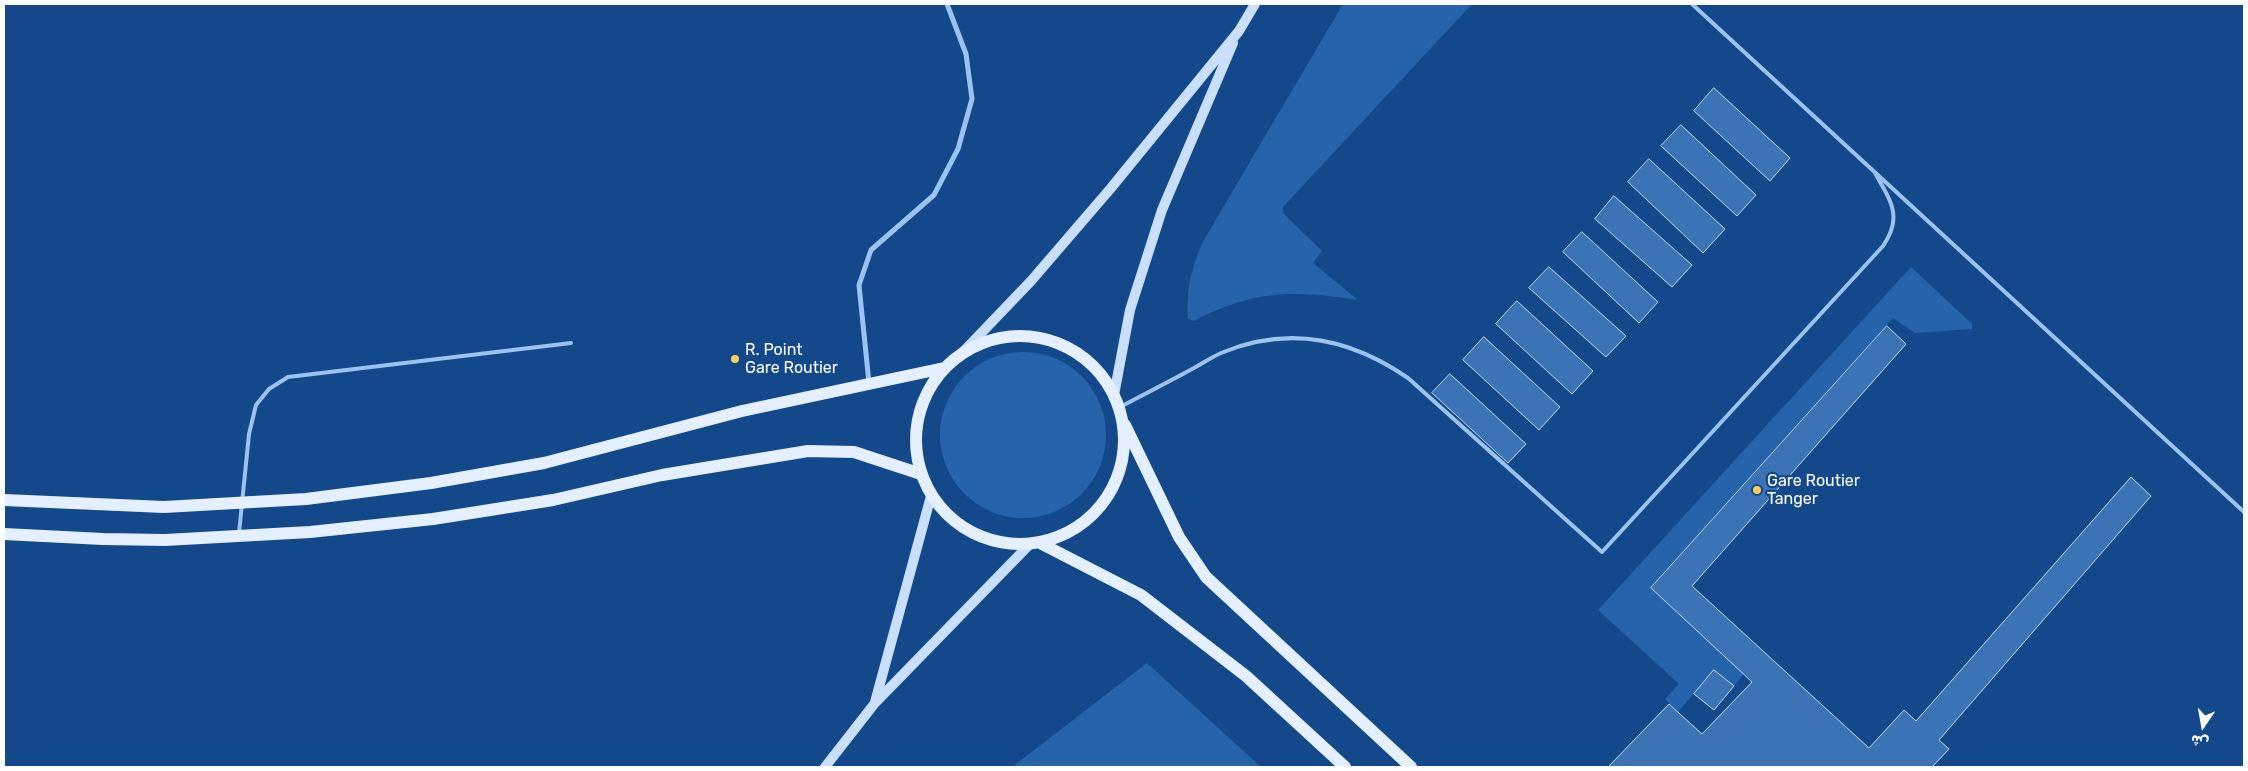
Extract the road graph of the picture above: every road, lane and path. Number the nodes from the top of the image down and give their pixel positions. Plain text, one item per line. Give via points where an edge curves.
1 (947, 4) edge
2 (1256, 4) edge
3 (1692, 4) edge
4 (1239, 31) junction
5 (1876, 173) junction
6 (571, 343) dead end
7 (964, 351) junction
8 (944, 368) junction
9 (870, 384) junction
10 (1119, 407) junction
11 (921, 474) junction
12 (931, 496) junction
13 (4, 500) edge
14 (242, 503) junction
15 (2244, 512) edge
16 (4, 534) edge
17 (238, 537) junction
18 (1035, 544) junction
19 (875, 703) junction
20 (824, 767) edge
21 (1345, 767) edge
22 (1411, 767) edge

1 - 9 street via 966,54 972,99 958,149 934,195 871,250 859,284
2 - 4 street
3 - 5 lane
4 - 7 street via 1111,188 1031,281
4 - 10 street via 1162,210 1130,310
5 - 10 lane via 1894,210 1891,235 1602,552 1408,378 1359,350 1304,338 1247,344 1220,354
5 - 15 lane
6 - 14 lane via 288,377 269,388 256,405 249,434
7 - 8 main road
7 - 10 main road via 1012,336 1036,337 1061,344 1082,356
8 - 9 main road
8 - 11 main road via 929,387 919,410 915,436
9 - 14 main road via 742,412 544,463 431,483 306,499
10 - 18 main road via 1124,452 1116,484 1097,511 1071,532
10 - 22 main road via 1179,537 1206,577
11 - 12 main road
11 - 17 main road via 854,452 808,451 662,475 553,500 433,519
12 - 18 main road via 963,528 984,539 1007,544
12 - 19 street
13 - 14 main road via 164,507
14 - 17 lane
16 - 17 main road via 121,539
18 - 19 street
18 - 21 main road via 1141,595 1246,676
19 - 20 street

